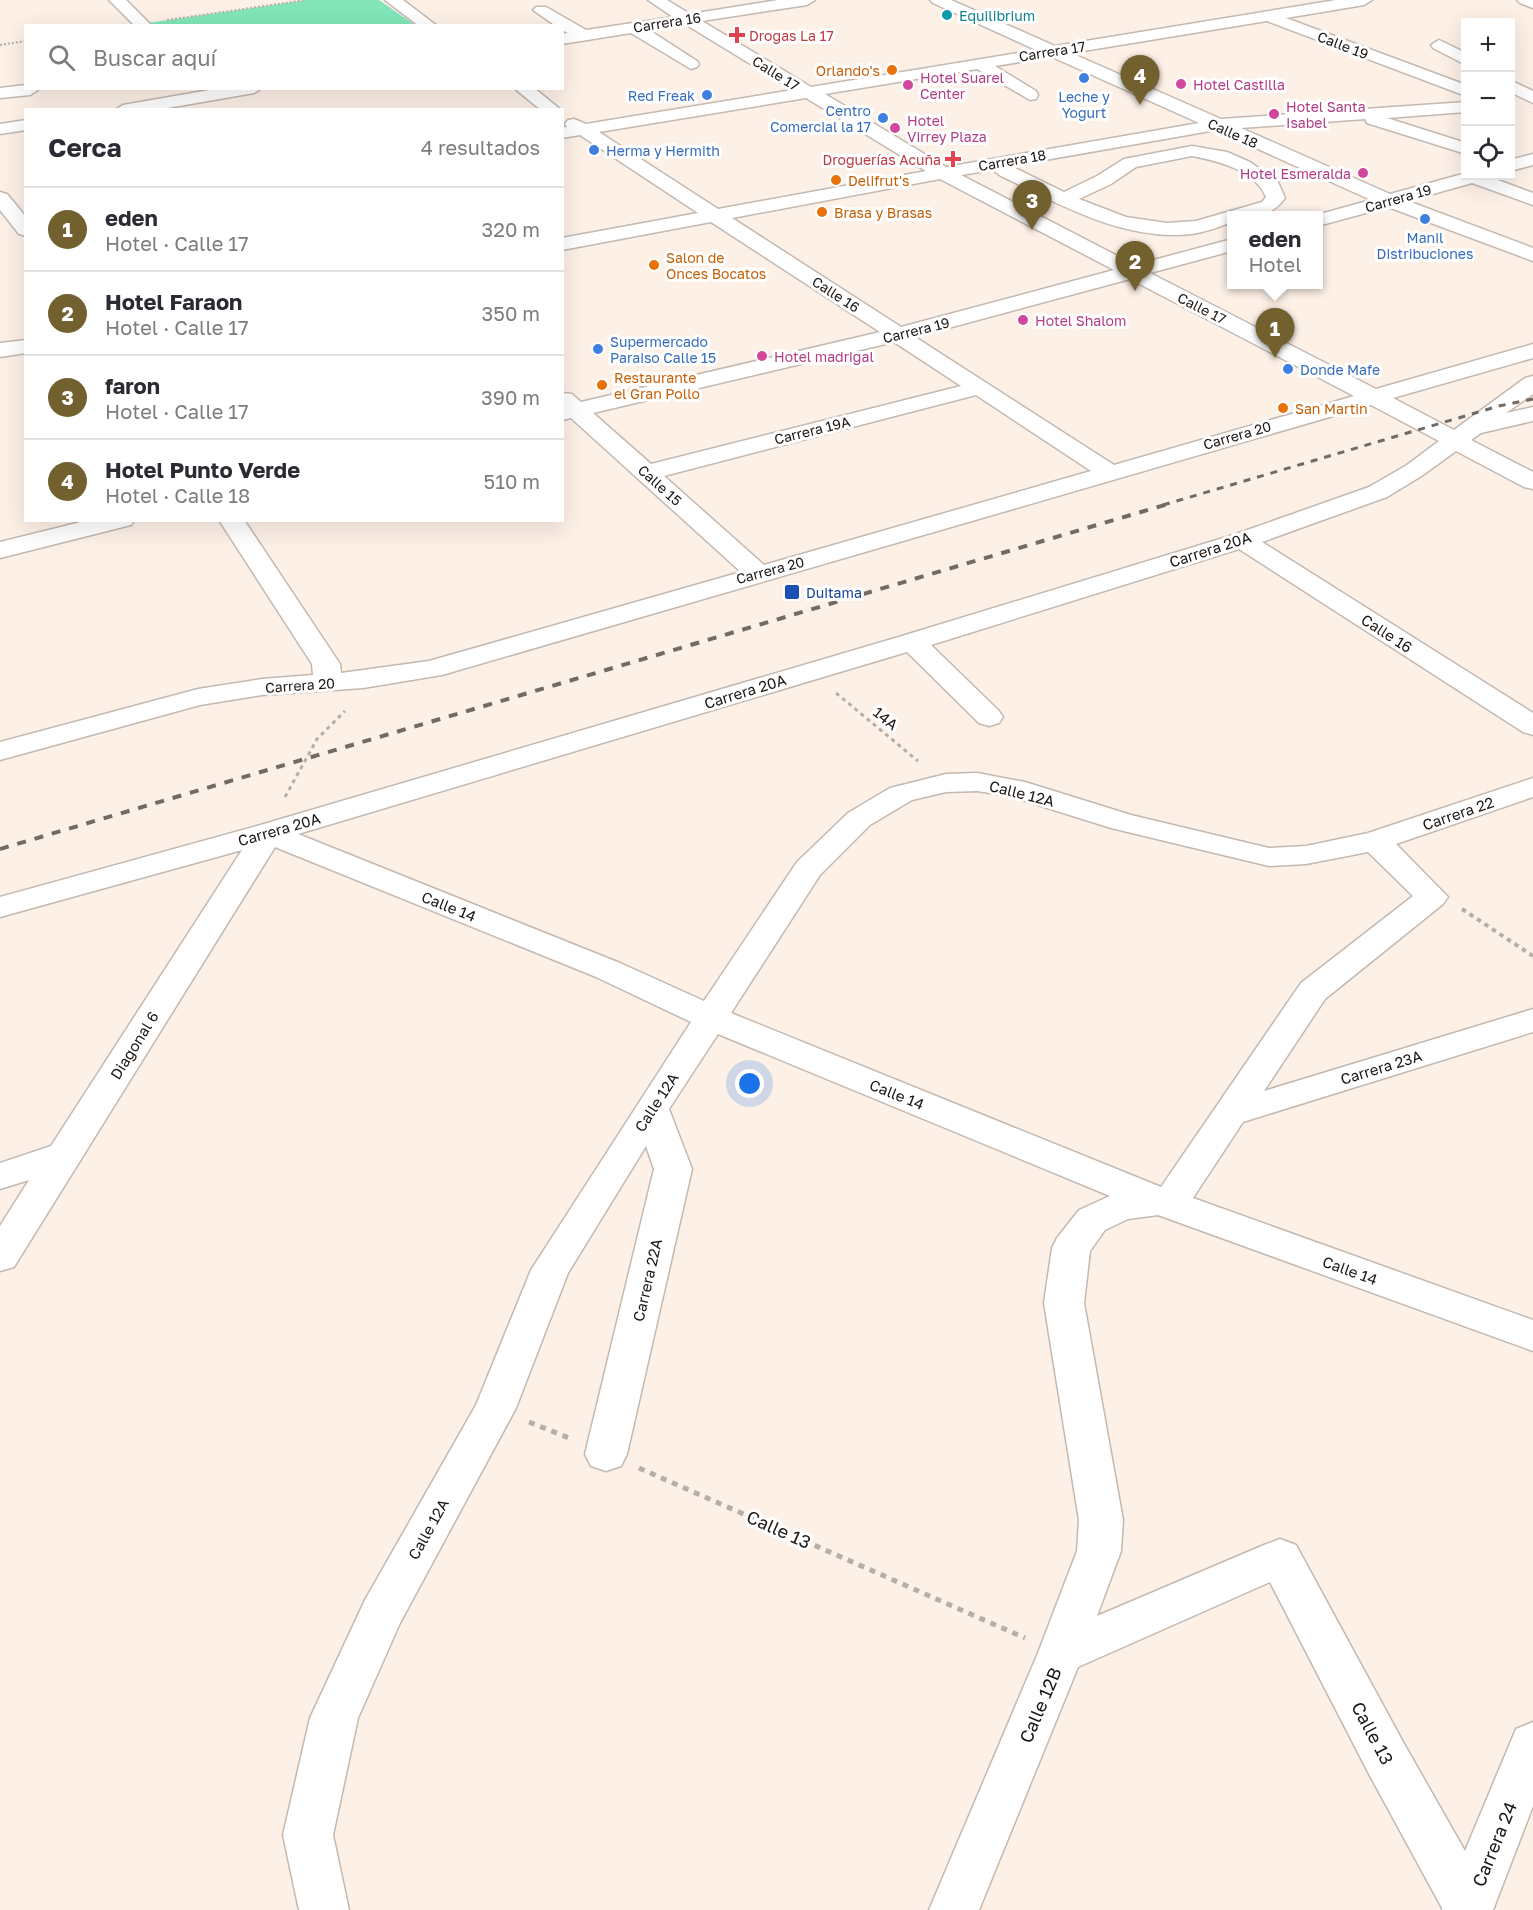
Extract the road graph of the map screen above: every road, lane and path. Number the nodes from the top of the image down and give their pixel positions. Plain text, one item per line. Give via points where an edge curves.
1 (117, 0) edge
2 (306, 0) edge
3 (393, 0) edge
4 (656, 0) edge
5 (807, 0) edge
6 (938, 0) edge
7 (1364, 0) edge
8 (1526, 0) edge
9 (1533, 3) edge
10 (1241, 7) dead end
11 (542, 10) dead end
12 (1266, 16) junction
13 (689, 19) junction
14 (144, 24) edge
15 (427, 24) edge
16 (635, 28) junction
17 (584, 36) junction
18 (564, 39) edge
19 (24, 41) edge
20 (0, 45) edge
21 (1439, 45) dead end
22 (1053, 51) junction
23 (1461, 57) edge
24 (978, 63) junction
25 (691, 64) dead end
26 (1461, 89) edge
27 (30, 90) edge
28 (525, 90) edge
29 (218, 91) edge
30 (805, 91) junction
31 (0, 93) edge
32 (1515, 93) edge
33 (1030, 94) dead end
34 (1461, 106) edge
35 (1526, 107) edge
36 (133, 108) edge
37 (237, 108) edge
38 (550, 108) edge
39 (1355, 113) junction
40 (564, 117) edge
41 (24, 125) edge
42 (1215, 125) junction
43 (0, 129) edge
44 (584, 129) junction
45 (564, 133) edge
46 (1461, 147) edge
47 (1533, 159) edge
48 (996, 163) junction
49 (1515, 164) edge
50 (942, 173) junction
51 (1461, 180) edge
52 (1484, 180) edge
53 (0, 198) edge
54 (1066, 198) junction
55 (1533, 199) edge
56 (1390, 201) junction
57 (1251, 211) edge
58 (716, 216) junction
59 (1227, 218) edge
60 (1323, 219) edge
61 (24, 227) edge
62 (0, 230) edge
63 (564, 244) edge
64 (1227, 245) edge
65 (1533, 255) edge
66 (1132, 272) junction
67 (897, 335) junction
68 (24, 346) edge
69 (0, 350) edge
70 (1533, 351) edge
71 (1482, 366) junction
72 (1533, 381) edge
73 (978, 388) junction
74 (1373, 397) junction
75 (567, 407) edge
76 (1533, 414) edge
77 (1462, 435) junction
78 (1110, 472) junction
79 (646, 473) junction
80 (1533, 482) edge
81 (114, 522) edge
82 (232, 522) edge
83 (1242, 540) junction
84 (0, 550) edge
85 (758, 573) junction
86 (912, 642) junction
87 (810, 672) junction
88 (327, 674) junction
89 (351, 706) dead end
90 (989, 717) dead end
91 (1533, 726) edge
92 (0, 750) edge
93 (946, 783) junction
94 (1533, 787) edge
95 (268, 833) junction
96 (1379, 840) junction
97 (0, 907) edge
98 (711, 1018) junction
99 (1533, 1020) edge
100 (651, 1109) junction
101 (1229, 1114) junction
102 (65, 1155) junction
103 (0, 1176) edge
104 (1160, 1201) junction
105 (0, 1257) edge
106 (1533, 1336) edge
107 (495, 1408) junction
108 (606, 1454) junction
109 (1280, 1558) joint
110 (1061, 1653) junction
111 (1533, 1744) edge
112 (1468, 1908) edge
113 (324, 1910) edge
114 (954, 1910) edge

1 - 14 street
2 - 14 path
3 - 15 street
4 - 13 street, Calle 17
5 - 13 street, Carrera 16
6 - 22 street, Calle 18
7 - 12 street, Carrera 17
8 - 9 street
10 - 12 street, Calle 19
11 - 17 street
12 - 22 street, Carrera 17
12 - 26 street, Calle 19
13 - 16 street, Carrera 16
13 - 30 street, Calle 17
16 - 17 street, Carrera 16
16 - 25 street
17 - 18 street, Carrera 16
19 - 20 path
21 - 23 street
22 - 24 street, Carrera 17
22 - 42 street, Calle 18
24 - 30 street, Carrera 17
24 - 33 street
27 - 31 street
28 - 38 street
29 - 36 street
29 - 37 street
30 - 44 street, Carrera 17
30 - 50 street, Calle 17
32 - 35 street
34 - 39 street, Carrera 18
39 - 42 street, Carrera 18
39 - 46 street
40 - 44 street, Calle 16
41 - 43 street
42 - 48 street, Carrera 18
42 - 56 street, Calle 18
44 - 45 street, Carrera 17
44 - 58 street, Calle 16
47 - 49 street
48 - 50 street, Carrera 18
48 - 54 street via 1007,172
50 - 58 street, Carrera 18
50 - 66 street, Calle 17
51 - 56 street, Carrera 19
52 - 55 street
53 - 61 street
54 - 57 street via 1130,163 1173,153 1205,152 1244,166 1271,186 1276,198 1269,206
54 - 59 street via 1102,216 1133,225 1192,228
56 - 60 street, Carrera 19
56 - 65 street, Calle 18
58 - 63 street, Carrera 18
58 - 67 street, Calle 16
61 - 62 street
64 - 66 street, Carrera 19
66 - 67 street, Carrera 19
66 - 74 street, Calle 17
67 - 73 street, Calle 16
67 - 75 street, Carrera 19
68 - 69 street
70 - 71 street, Carrera 20
71 - 72 street via 1514,369
71 - 74 street, Carrera 20
72 - 77 street, Carrera 20A
73 - 78 street, Calle 16
73 - 79 street, Carrera 19A
74 - 77 street, Calle 17
74 - 78 street, Carrera 20
75 - 79 street, Calle 15
76 - 77 street, Carrera 20A
77 - 80 street, Calle 17
77 - 83 street, Carrera 20A via 1378,492
78 - 85 street, Carrera 20
79 - 85 street, Calle 15
81 - 84 street
82 - 88 street
83 - 86 street, Carrera 20A
83 - 91 street, Calle 16
85 - 88 street, Carrera 20 via 432,669 363,680
86 - 87 street, Carrera 20A
86 - 90 street
87 - 93 path, 14A
87 - 95 street, Carrera 20A
88 - 92 street, Carrera 20 via 198,697
89 - 95 path via 333,719 302,760
93 - 96 street, Calle 12A via 977,782 1014,788 1122,822 1269,857 1306,855
93 - 98 street, Calle 12A via 901,794 859,819 808,869
94 - 96 street, Carrera 22
95 - 97 street, Carrera 20A
95 - 98 street, Calle 14 via 609,970
95 - 102 street, Diagonal 6
96 - 101 street via 1432,897 1313,990
98 - 100 street, Calle 12A
98 - 104 street, Calle 14
99 - 101 street, Carrera 23A
100 - 107 street, Calle 12A via 550,1269
100 - 108 street, Carrera 22A via 674,1169
101 - 104 street via 1175,1196
102 - 103 street
102 - 105 street, Diagonal 6
104 - 106 street, Calle 14
104 - 110 street via 1121,1206 1092,1220 1071,1248 1064,1303 1101,1520 1099,1551
107 - 108 path, Calle 13
107 - 113 street, Calle 12A via 381,1614 334,1718 309,1835
108 - 110 path, Calle 13
109 - 110 street, Calle 12B
109 - 112 street, Calle 13
110 - 114 street, Calle 12B
111 - 112 street, Carrera 24

